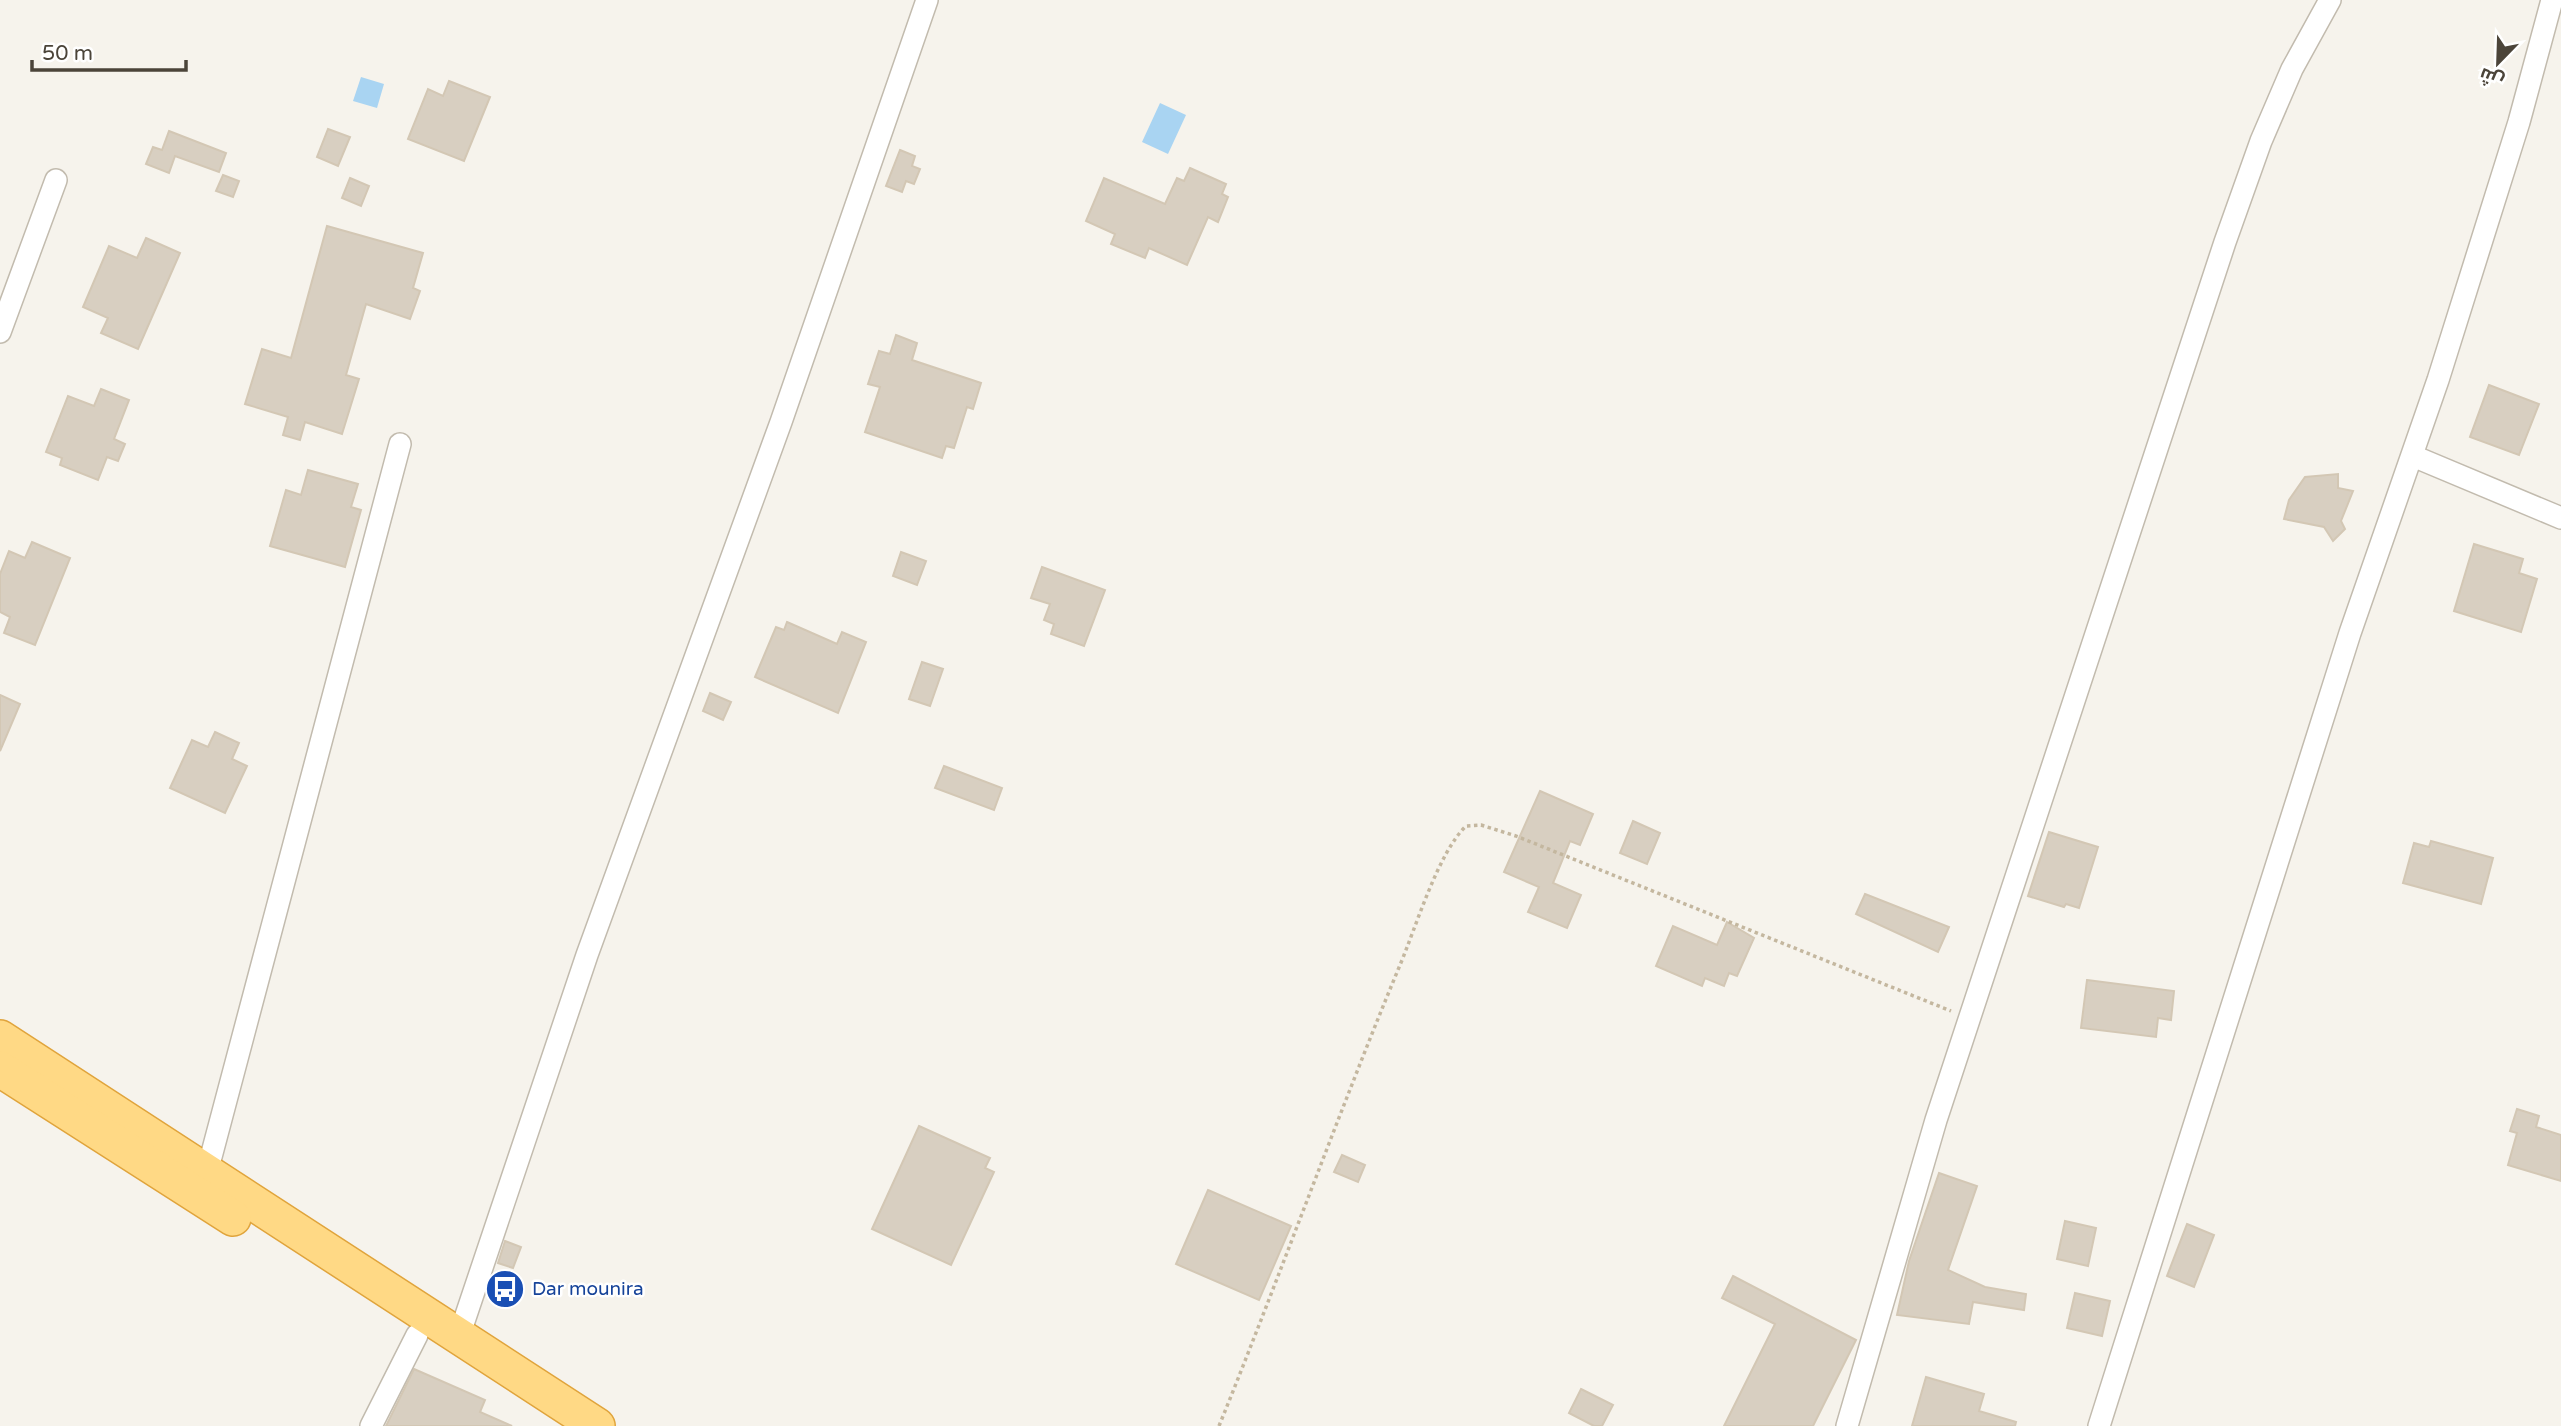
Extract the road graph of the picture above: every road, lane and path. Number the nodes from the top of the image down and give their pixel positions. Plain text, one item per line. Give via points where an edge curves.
1 (927, 0) edge
2 (2330, 0) edge
3 (2552, 0) edge
4 (55, 180) dead end
5 (0, 332) edge
6 (400, 444) dead end
7 (2413, 456) junction
8 (2561, 518) edge
9 (1969, 1018) junction
10 (0, 1038) edge
11 (0, 1069) edge
12 (207, 1172) junction
13 (417, 1335) junction
14 (458, 1339) junction
15 (371, 1426) edge
16 (559, 1426) edge
17 (597, 1426) edge
18 (1219, 1426) edge
19 (1847, 1426) edge
20 (2099, 1426) edge

1 - 14 street via 781,422 587,955
2 - 9 street via 2292,69 2225,242
3 - 7 street via 2519,122
4 - 5 street
6 - 12 street
7 - 8 street
7 - 20 street via 2350,633
9 - 18 path via 1516,836 1481,825 1466,826 1449,848 1391,986
9 - 19 street
10 - 12 highway
11 - 13 highway
12 - 14 highway
13 - 15 street
13 - 16 highway
14 - 17 highway

